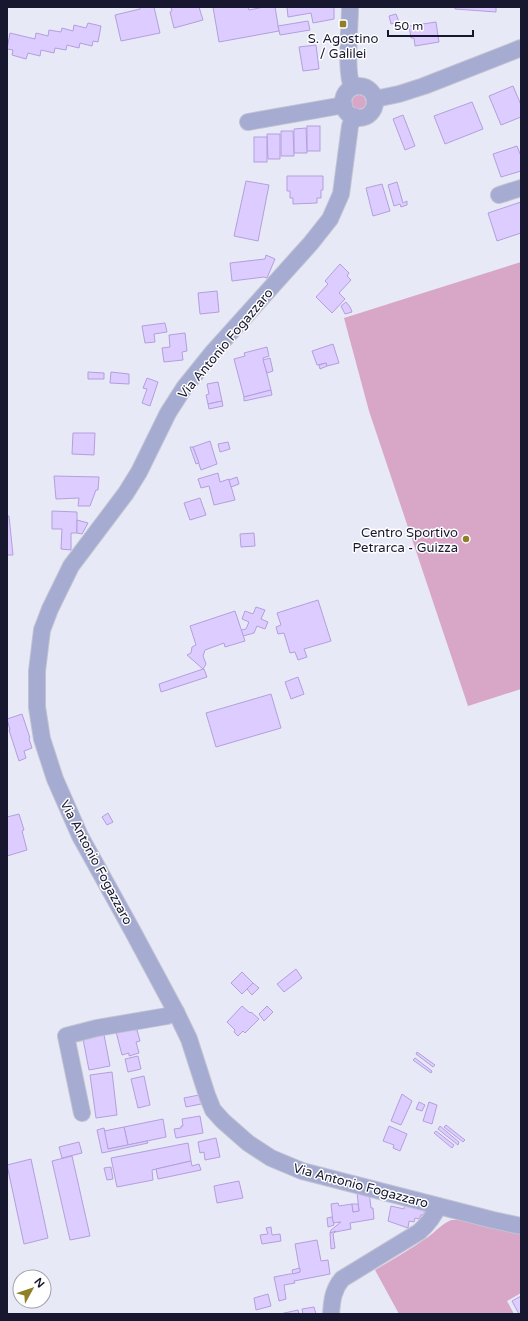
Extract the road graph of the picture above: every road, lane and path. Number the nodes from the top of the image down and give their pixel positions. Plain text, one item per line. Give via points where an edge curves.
1 (350, 7) edge
2 (521, 48) edge
3 (352, 87) junction
4 (375, 99) junction
5 (349, 111) junction
6 (248, 122) dead end
7 (521, 188) edge
8 (499, 195) dead end
9 (176, 1012) junction
10 (82, 1113) dead end
11 (438, 1206) junction
12 (521, 1226) edge
13 (331, 1314) edge

1 - 3 street via 349,68
2 - 4 street via 424,86
3 - 4 street via 366,88
3 - 5 street via 344,96
4 - 5 street via 374,107 367,115 362,117
5 - 6 street
5 - 9 street, Via Antonio Fogazzaro via 350,126 341,194 330,219 184,388 126,493 71,566 42,630 37,671 37,707 42,739 55,779 80,836
7 - 8 street
9 - 10 street via 66,1036
9 - 11 street, Via Antonio Fogazzaro via 189,1039 214,1110 248,1144 271,1158 302,1171
11 - 12 street, Via Antonio Fogazzaro
11 - 13 street via 429,1223 419,1232 336,1285

